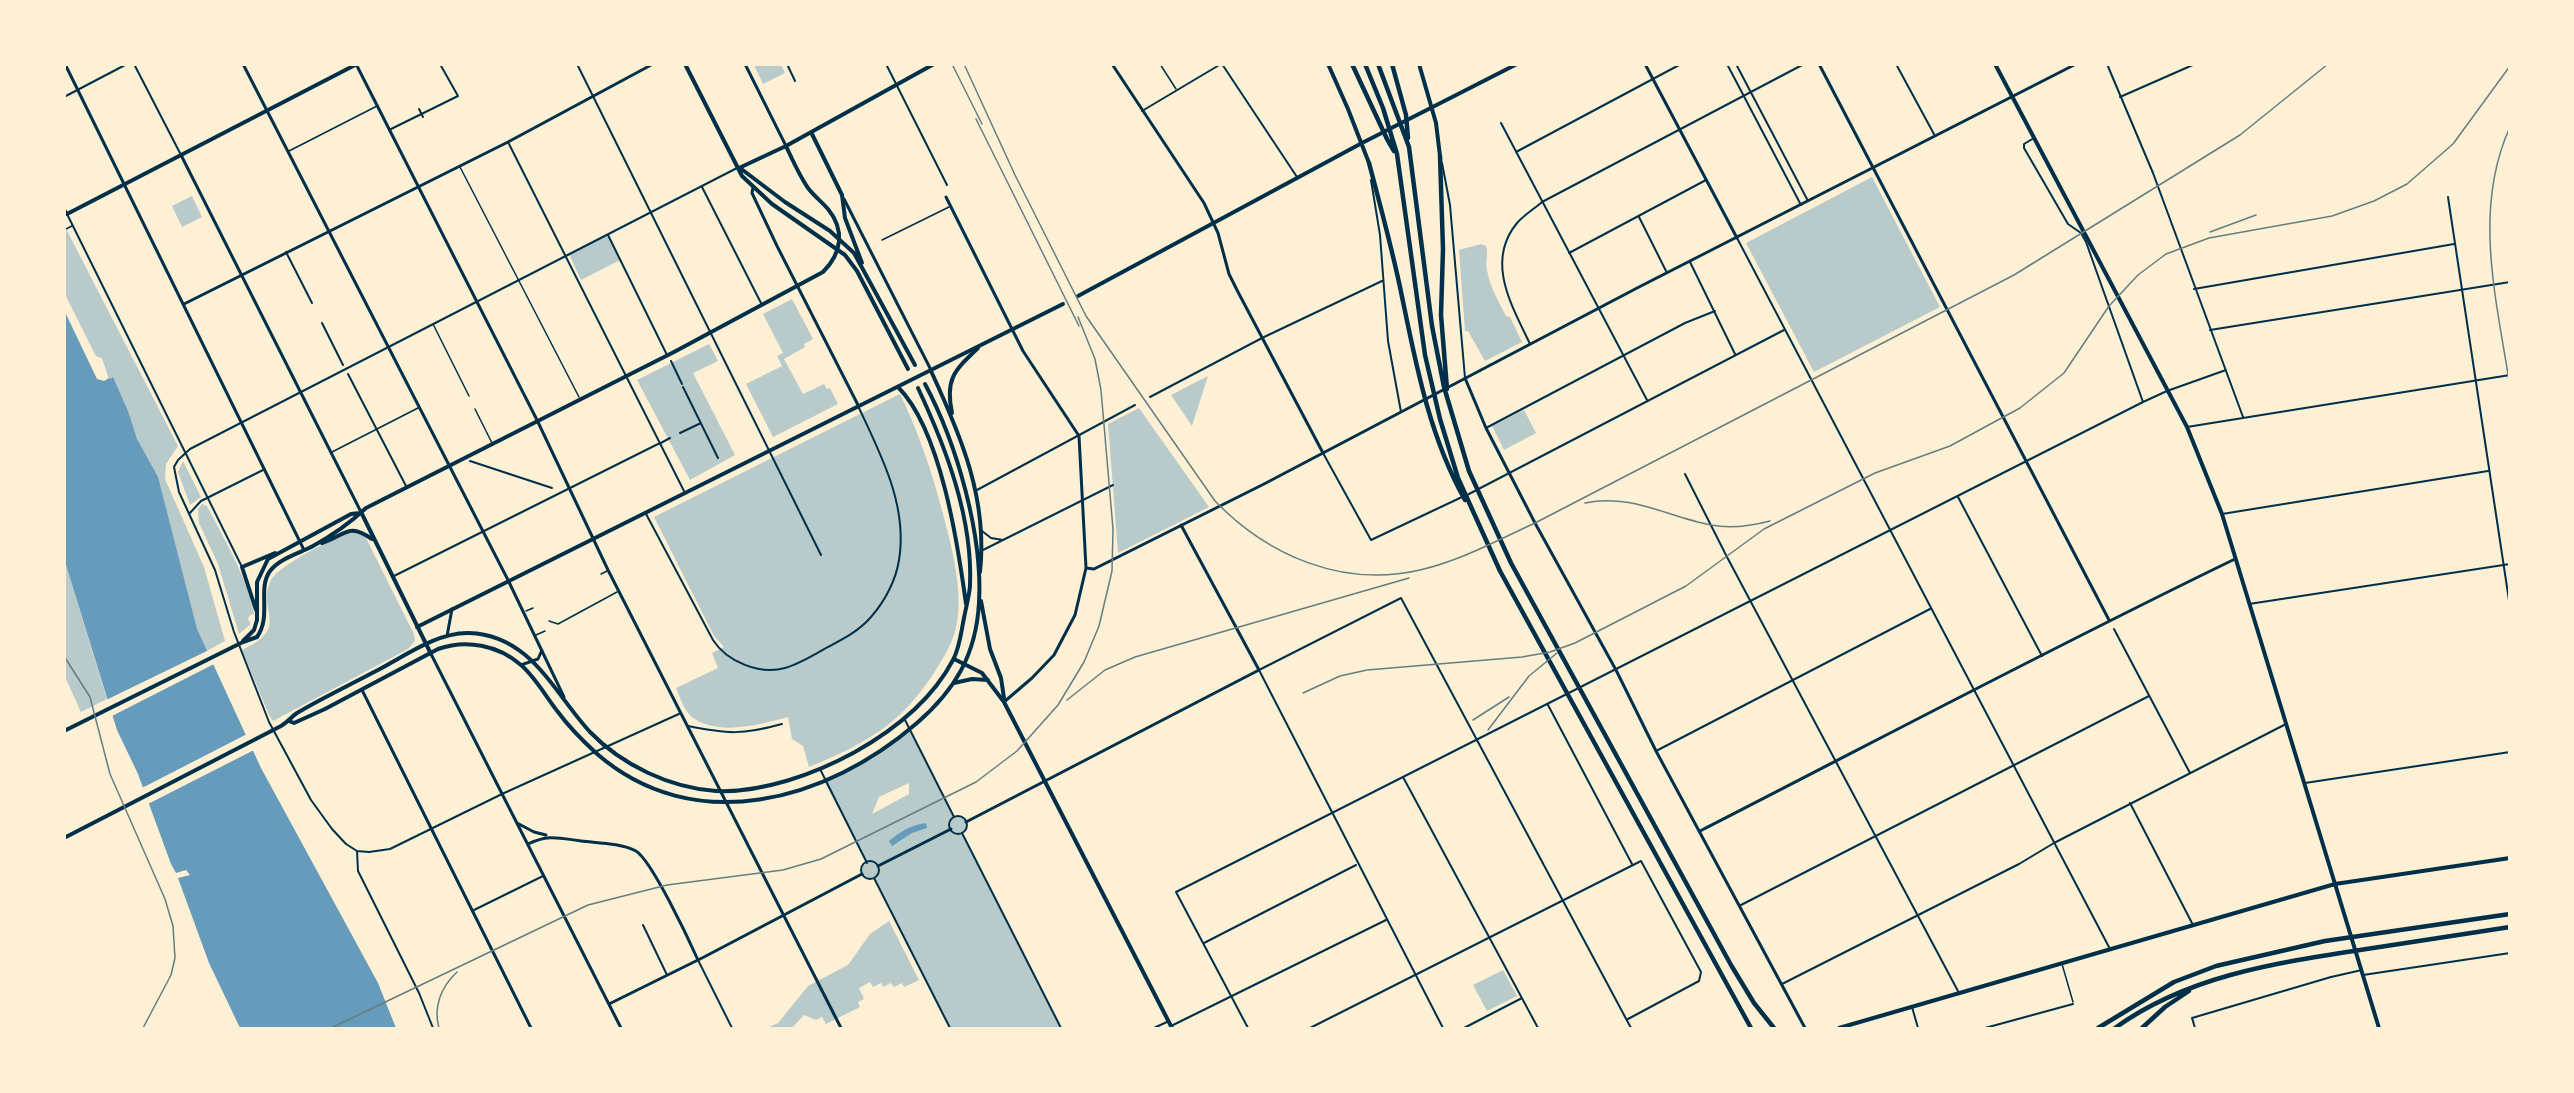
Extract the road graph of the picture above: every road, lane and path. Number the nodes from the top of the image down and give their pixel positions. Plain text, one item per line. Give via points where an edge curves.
1 (64, 64) edge
2 (128, 64) edge
3 (134, 64) edge
4 (243, 64) edge
5 (440, 64) edge
6 (577, 64) edge
7 (652, 64) edge
8 (685, 64) edge
9 (745, 64) edge
10 (787, 64) edge
11 (886, 64) edge
12 (934, 64) edge
13 (1112, 64) edge
14 (1160, 64) edge
15 (1221, 64) edge
16 (1328, 64) edge
17 (1352, 64) edge
18 (1365, 64) edge
19 (1378, 64) edge
20 (1392, 64) edge
21 (1419, 64) edge
22 (1516, 64) edge
23 (1645, 64) edge
24 (1681, 64) edge
25 (1727, 64) edge
26 (1736, 64) edge
27 (1804, 64) edge
28 (1819, 64) edge
29 (1896, 64) edge
30 (1995, 64) edge
31 (2076, 64) edge
32 (2106, 64) edge
33 (2195, 64) edge
34 (356, 65) edge
35 (1653, 79) junction
36 (795, 81) dead end
37 (897, 85) junction
38 (1177, 90) junction
39 (1751, 92) junction
40 (64, 97) edge
41 (593, 97) junction
42 (1744, 97) junction
43 (2013, 97) junction
44 (2120, 97) junction
45 (378, 106) junction
46 (1432, 108) junction
47 (419, 109) dead end
48 (268, 111) junction
49 (1142, 111) junction
50 (423, 117) dead end
51 (1501, 123) dead end
52 (389, 130) junction
53 (1680, 130) junction
54 (812, 132) junction
55 (1935, 137) junction
56 (2034, 138) junction
57 (508, 142) junction
58 (1362, 143) junction
59 (786, 146) junction
60 (1409, 147) junction
61 (289, 151) junction
62 (1516, 152) junction
63 (1396, 154) junction
64 (181, 155) junction
65 (1440, 156) junction
66 (1369, 163) junction
67 (460, 166) junction
68 (739, 168) junction
69 (1874, 168) junction
70 (1298, 178) junction
71 (1706, 180) junction
72 (125, 184) junction
73 (947, 184) dead end
74 (418, 187) junction
75 (702, 187) junction
76 (753, 187) junction
77 (842, 195) junction
78 (946, 197) dead end
79 (2448, 197) dead end
80 (1808, 201) junction
81 (1542, 202) junction
82 (1801, 205) junction
83 (951, 206) junction
84 (66, 212) edge
85 (651, 213) junction
86 (1638, 216) junction
87 (1214, 224) junction
88 (72, 226) junction
89 (64, 230) edge
90 (329, 230) junction
91 (608, 235) junction
92 (1737, 238) junction
93 (882, 240) dead end
94 (2454, 244) junction
95 (286, 252) junction
96 (1569, 253) junction
97 (564, 256) junction
98 (1690, 262) junction
99 (866, 272) junction
100 (1667, 273) junction
101 (241, 275) junction
102 (519, 279) junction
103 (1382, 281) junction
104 (2510, 282) edge
105 (797, 287) junction
106 (2194, 289) junction
107 (2460, 290) junction
108 (1078, 296) dead end
109 (476, 301) junction
110 (312, 303) dead end
111 (1064, 303) dead end
112 (184, 304) junction
113 (762, 306) junction
114 (1599, 309) junction
115 (1715, 311) junction
116 (322, 323) dead end
117 (433, 324) junction
118 (1784, 330) junction
119 (2210, 330) junction
120 (1012, 331) junction
121 (711, 332) junction
122 (1262, 338) junction
123 (1530, 344) junction
124 (388, 347) junction
125 (978, 348) junction
126 (1736, 354) junction
127 (668, 355) junction
128 (1623, 355) junction
129 (670, 361) dead end
130 (343, 365) joint
131 (915, 365) dead end
132 (908, 369) dead end
133 (345, 370) junction
134 (2226, 370) junction
135 (929, 372) junction
136 (348, 374) joint
137 (2510, 375) edge
138 (625, 377) junction
139 (1464, 378) junction
140 (2474, 382) junction
141 (925, 384) dead end
142 (898, 387) junction
143 (918, 388) dead end
144 (301, 393) junction
145 (469, 396) dead end
146 (1150, 397) dead end
147 (580, 400) junction
148 (1647, 400) junction
149 (1448, 401) junction
150 (2143, 402) junction
151 (858, 405) junction
152 (1135, 405) dead end
153 (420, 408) junction
154 (475, 409) dead end
155 (1401, 412) junction
156 (2243, 417) junction
157 (537, 420) junction
158 (953, 420) junction
159 (701, 423) junction
160 (243, 424) junction
161 (2187, 427) junction
162 (1486, 428) junction
163 (377, 429) junction
164 (680, 433) dead end
165 (1079, 436) junction
166 (670, 438) dead end
167 (492, 444) junction
168 (659, 444) junction
169 (770, 448) junction
170 (185, 453) junction
171 (331, 453) junction
172 (1323, 453) junction
173 (718, 458) dead end
174 (470, 461) dead end
175 (2026, 461) junction
176 (449, 466) junction
177 (264, 469) junction
178 (2488, 471) junction
179 (1509, 472) junction
180 (1685, 474) dead end
181 (1456, 479) junction
182 (1113, 485) dead end
183 (552, 488) dead end
184 (570, 488) junction
185 (407, 489) junction
186 (977, 490) junction
187 (684, 491) junction
188 (208, 497) junction
189 (1958, 497) junction
190 (1083, 500) junction
191 (361, 512) junction
192 (645, 512) junction
193 (189, 514) junction
194 (2222, 514) junction
195 (1181, 525) junction
196 (982, 531) junction
197 (1892, 531) junction
198 (483, 532) junction
199 (593, 538) junction
200 (373, 539) junction
201 (1006, 540) junction
202 (300, 542) junction
203 (313, 546) junction
204 (304, 550) junction
205 (983, 550) junction
206 (279, 552) junction
207 (821, 555) dead end
208 (2235, 559) junction
209 (2502, 564) junction
210 (2510, 564) edge
211 (242, 567) junction
212 (1086, 568) junction
213 (608, 570) junction
214 (601, 574) dead end
215 (392, 577) junction
216 (980, 578) junction
217 (508, 580) junction
218 (980, 589) junction
219 (619, 592) junction
220 (1750, 602) junction
221 (2248, 604) junction
222 (966, 606) junction
223 (453, 607) junction
224 (2510, 607) edge
225 (533, 608) dead end
226 (1930, 609) junction
227 (523, 612) junction
228 (257, 620) junction
229 (2109, 620) junction
230 (549, 621) dead end
231 (417, 627) junction
232 (2114, 629) dead end
233 (545, 631) dead end
234 (447, 636) junction
235 (535, 636) junction
236 (243, 642) junction
237 (426, 645) junction
238 (542, 650) junction
239 (431, 654) junction
240 (2042, 656) junction
241 (954, 659) junction
242 (534, 662) junction
243 (966, 664) junction
244 (521, 665) junction
245 (1259, 670) junction
246 (1616, 670) junction
247 (989, 680) junction
248 (1792, 680) junction
249 (953, 684) junction
250 (362, 690) junction
251 (1975, 691) junction
252 (2149, 696) junction
253 (564, 698) junction
254 (1005, 702) junction
255 (1548, 705) junction
256 (681, 713) junction
257 (904, 718) junction
258 (289, 721) junction
259 (2286, 723) junction
260 (782, 724) dead end
261 (688, 726) junction
262 (910, 729) junction
263 (64, 731) edge
264 (1478, 741) junction
265 (607, 747) junction
266 (1656, 751) junction
267 (595, 752) junction
268 (2510, 753) edge
269 (1836, 762) junction
270 (2014, 765) junction
271 (819, 768) junction
272 (2190, 773) junction
273 (1404, 777) junction
274 (824, 781) junction
275 (1045, 781) junction
276 (2305, 783) junction
277 (720, 791) junction
278 (502, 794) junction
279 (727, 803) junction
280 (2130, 803) junction
281 (1333, 814) junction
282 (954, 817) junction
283 (966, 822) junction
284 (517, 823) junction
285 (432, 828) junction
286 (951, 829) junction
287 (1700, 831) junction
288 (962, 833) junction
289 (554, 837) junction
290 (1876, 837) junction
291 (64, 838) edge
292 (2054, 843) junction
293 (528, 844) junction
294 (357, 851) junction
295 (2510, 858) edge
296 (867, 863) junction
297 (1357, 865) junction
298 (878, 866) junction
299 (1632, 866) junction
300 (862, 874) junction
301 (543, 876) junction
302 (874, 878) junction
303 (2335, 884) junction
304 (1561, 901) junction
305 (1741, 905) junction
306 (472, 911) junction
307 (2510, 914) edge
308 (785, 915) junction
309 (1917, 915) junction
310 (1386, 920) junction
311 (643, 925) dead end
312 (2193, 925) junction
313 (2510, 927) edge
314 (1489, 937) junction
315 (1204, 943) junction
316 (2110, 949) junction
317 (2510, 953) edge
318 (698, 960) junction
319 (2062, 963) junction
320 (2362, 973) junction
321 (667, 975) junction
322 (1415, 975) junction
323 (1782, 984) junction
324 (2199, 984) junction
325 (1959, 993) junction
326 (1230, 997) junction
327 (1522, 998) junction
328 (609, 1004) junction
329 (2073, 1004) joint
330 (1912, 1007) junction
331 (1626, 1019) junction
332 (1170, 1025) edge
333 (433, 1029) edge
334 (531, 1029) edge
335 (621, 1029) edge
336 (732, 1029) edge
337 (841, 1029) edge
338 (950, 1029) edge
339 (1061, 1029) edge
340 (1154, 1029) edge
341 (1248, 1029) edge
342 (1310, 1029) edge
343 (1443, 1029) edge
344 (1464, 1029) edge
345 (1538, 1029) edge
346 (1631, 1029) edge
347 (1751, 1029) edge
348 (1774, 1029) edge
349 (1805, 1029) edge
350 (1839, 1029) edge
351 (1918, 1029) edge
352 (1985, 1029) edge
353 (2098, 1029) edge
354 (2115, 1029) edge
355 (2142, 1029) edge
356 (2195, 1029) edge
357 (2379, 1029) edge

1 - 72 street
2 - 40 street
3 - 64 street
4 - 48 street
5 - 52 street via 458,96
6 - 41 street
7 - 41 street
8 - 68 main road
9 - 59 street
10 - 36 street
11 - 37 street
12 - 37 main road
13 - 49 street
14 - 38 lane
15 - 38 street
15 - 70 street
16 - 58 main road
17 - 63 highway
18 - 63 highway
19 - 60 highway
20 - 60 highway via 1406,115
21 - 46 main road
22 - 46 main road
23 - 35 street
24 - 35 street
25 - 42 street
26 - 39 street
27 - 39 street
28 - 69 street
29 - 55 street
30 - 43 main road
31 - 43 street
32 - 44 street
33 - 44 street
34 - 45 street
34 - 48 main road
35 - 53 street
35 - 62 street
37 - 54 main road
37 - 73 street
38 - 49 street
39 - 42 street
39 - 80 street
41 - 57 street
41 - 85 street
42 - 53 street
42 - 82 street
43 - 55 street
43 - 56 main road
44 - 106 street via 2153,173
45 - 52 street
45 - 61 lane
46 - 58 main road
46 - 65 main road
47 - 50 street
48 - 61 street
48 - 64 main road
49 - 87 street via 1198,193
51 - 62 street
52 - 74 street
53 - 71 street
53 - 81 street
54 - 59 main road
54 - 77 main road
55 - 69 street
56 - 150 street via 2024,148 2068,224 2086,242
56 - 161 main road
57 - 67 street
57 - 97 street
58 - 66 main road
58 - 70 main road
59 - 68 main road
59 - 105 main road via 808,188 832,215 839,231 836,256 823,272
60 - 149 highway via 1439,366
61 - 90 street
62 - 81 street
63 - 181 highway via 1429,375
64 - 72 main road
64 - 101 street
65 - 139 street via 1450,205
65 - 149 highway via 1441,315
66 - 103 street via 1380,235
66 - 181 highway via 1432,422
67 - 74 street
67 - 102 lane
68 - 75 street
68 - 76 main road
68 - 99 main road via 830,231 854,253
69 - 80 street
69 - 175 street
70 - 87 main road
71 - 86 street
71 - 92 street
72 - 84 main road
72 - 112 street
74 - 90 street
74 - 109 street
75 - 85 street
75 - 113 street
76 - 105 street via 752,193
76 - 132 main road via 844,255 857,271
77 - 99 main road via 845,218
77 - 135 street
78 - 83 street
79 - 94 street
80 - 82 street
81 - 96 street
81 - 123 street via 1518,222 1507,240 1502,261 1507,294
82 - 92 street
83 - 93 lane
83 - 120 street
84 - 88 street
85 - 91 street
85 - 121 street
86 - 96 street
86 - 100 street
87 - 108 main road
87 - 122 street via 1229,274
88 - 89 lane
88 - 170 street
90 - 95 street
90 - 124 street
91 - 97 street
91 - 127 street
92 - 98 street
92 - 118 street
94 - 106 street
94 - 107 street
95 - 101 street
95 - 110 street
96 - 114 street
97 - 102 street
97 - 138 street
98 - 100 street
98 - 115 street
99 - 131 main road
100 - 114 street
101 - 112 street
101 - 144 street
102 - 109 street
102 - 147 lane
103 - 122 street
103 - 155 street via 1388,344
104 - 107 street
105 - 113 main road
105 - 151 street
106 - 119 street
107 - 119 street
107 - 140 street
109 - 117 street
109 - 157 street
111 - 120 main road
112 - 160 street
113 - 121 main road
114 - 123 street
114 - 128 street
115 - 126 street
115 - 128 street
116 - 130 street
117 - 124 street
117 - 145 lane
118 - 126 street
118 - 197 street
119 - 134 street
120 - 125 main road
120 - 165 street
121 - 127 main road
121 - 169 street
122 - 146 street
122 - 172 street
123 - 139 street
124 - 133 street
124 - 153 street
125 - 135 main road
125 - 158 main road via 951,378
126 - 148 street
127 - 138 main road
128 - 148 street
128 - 162 street
129 - 159 street
130 - 133 lane
133 - 136 lane
133 - 144 street
134 - 150 street
134 - 156 street
135 - 142 main road
135 - 158 main road
136 - 163 street
137 - 140 street
138 - 147 main road
138 - 168 street
139 - 155 street
139 - 162 street
140 - 156 street
140 - 178 street
141 - 216 main road via 951,443 967,497
142 - 151 main road
142 - 222 main road via 917,414 942,481 957,543
143 - 222 main road via 941,441 959,501 969,563
144 - 160 street
144 - 171 street
147 - 157 main road
148 - 179 street
149 - 348 highway via 1469,471 1510,563 1731,965
150 - 175 street
151 - 169 main road
151 - 192 street via 897,502 902,537 899,561 891,586 873,615 849,636 816,653 787,667 765,669 723,653
152 - 165 street
153 - 163 lane
153 - 176 street
154 - 167 lane
155 - 172 street
156 - 161 street
157 - 167 main road
157 - 184 street
158 - 186 main road
159 - 164 street
159 - 173 street
160 - 170 street
160 - 177 street
161 - 194 main road
162 - 179 street
163 - 171 lane
163 - 185 street
165 - 186 street
165 - 190 street
166 - 168 street
167 - 176 main road
168 - 184 street
168 - 187 street
169 - 187 main road
169 - 207 street
170 - 188 street
170 - 193 street via 174,467
171 - 191 street
172 - 179 street via 1371,540
172 - 195 street
174 - 183 street
175 - 189 street
175 - 229 street
176 - 185 main road
176 - 198 street
177 - 188 street
177 - 202 street
178 - 194 street
178 - 209 street
179 - 246 street
180 - 220 street
181 - 347 highway via 1500,571
182 - 190 street
184 - 198 street
184 - 199 street
185 - 191 main road
186 - 196 main road
187 - 192 main road
188 - 193 street
188 - 211 street
189 - 197 street
189 - 240 street
190 - 201 street
190 - 212 street
191 - 200 main road
191 - 202 main road
191 - 203 main road
192 - 199 main road
193 - 294 street via 215,570 269,722 323,817 340,839
194 - 208 main road
195 - 212 street via 1094,569
195 - 245 street
196 - 201 street via 991,538
196 - 205 main road
197 - 220 street
197 - 226 street
198 - 215 street
198 - 217 street
199 - 213 street
199 - 217 main road
200 - 203 main road via 354,529
200 - 215 main road
201 - 205 street
202 - 204 street
202 - 206 main road
203 - 204 main road
204 - 236 main road via 270,571 264,625 257,637
205 - 216 main road
206 - 211 main road
206 - 228 main road via 268,559 260,574
208 - 221 main road
208 - 229 street
209 - 210 street
209 - 221 street
209 - 224 street
211 - 228 main road
212 - 254 street via 1075,615 1063,640 1042,668
213 - 214 lane
213 - 219 street
215 - 231 main road
216 - 218 main road
217 - 223 main road
217 - 227 street
218 - 243 main road
218 - 254 main road via 988,643
219 - 230 lane via 558,624
219 - 256 street
220 - 246 street
220 - 248 street
221 - 259 main road
222 - 241 main road
223 - 231 main road
223 - 234 street
225 - 227 lane
226 - 248 street
226 - 251 street
227 - 235 street
228 - 236 main road
229 - 240 street
231 - 237 main road
232 - 252 street
233 - 235 lane
234 - 237 main road
234 - 242 main road via 469,633 491,637
235 - 238 street
236 - 263 main road
237 - 239 main road
237 - 258 main road via 308,707
238 - 242 street
238 - 253 street
239 - 244 main road via 448,645 468,643 490,648
239 - 250 main road
239 - 278 street
240 - 251 street
241 - 243 main road
241 - 257 main road via 923,702
242 - 244 street
242 - 253 main road
243 - 247 main road
243 - 249 main road
244 - 267 main road via 560,716
245 - 264 street via 1401,598
245 - 275 street
245 - 281 street
246 - 255 street
246 - 266 street
247 - 249 main road
247 - 254 main road
248 - 266 street
248 - 269 street
249 - 262 main road
250 - 258 main road via 325,710 294,723
250 - 285 street
251 - 269 street
251 - 270 street
252 - 270 street
252 - 272 street
253 - 265 main road
254 - 275 main road
255 - 264 street
255 - 299 street
256 - 261 street
256 - 265 street
257 - 262 street
257 - 271 main road via 861,748
258 - 291 main road
259 - 272 street
259 - 276 main road
260 - 261 street via 743,734
261 - 277 street
262 - 274 main road via 864,761
262 - 282 street
264 - 273 street
264 - 304 street
265 - 267 street
265 - 277 main road via 660,778
266 - 287 street
267 - 278 street
267 - 279 main road via 647,787 687,799
268 - 276 street
269 - 287 street
269 - 290 street
270 - 290 street
270 - 292 street
271 - 274 street
271 - 277 main road via 746,790
272 - 280 street
273 - 281 street
273 - 314 street
274 - 279 main road via 785,794
274 - 296 street
275 - 283 street
275 - 332 main road
276 - 303 main road
277 - 279 street
278 - 284 street
278 - 285 street
279 - 308 street
280 - 292 street
280 - 312 street
281 - 297 street
281 - 315 street via 1176,892
282 - 283 street via 962,817
282 - 286 street
283 - 288 street
284 - 289 street
284 - 293 street
285 - 294 street via 385,850
285 - 306 street
286 - 288 street
286 - 298 street
287 - 305 street
288 - 339 street
289 - 293 street via 541,837
289 - 318 street via 627,848 644,858
290 - 305 street
290 - 309 street
292 - 309 street
292 - 316 street
293 - 301 street
294 - 333 street via 358,871
295 - 303 main road
296 - 298 street
296 - 300 street
297 - 310 street
297 - 315 street
298 - 302 street via 879,873
299 - 304 street
299 - 331 street via 1641,861 1701,972 1699,981
300 - 302 street
300 - 308 street
301 - 306 street
301 - 328 street
302 - 338 street
303 - 312 main road
303 - 320 main road
304 - 314 street
304 - 331 street
305 - 323 street
306 - 334 street
307 - 353 highway via 2325,942 2216,966 2174,982
308 - 318 street
308 - 337 street
309 - 323 street
309 - 325 street
310 - 322 street
310 - 326 street
311 - 321 street
312 - 316 main road
313 - 324 highway via 2271,965
314 - 322 street
314 - 327 street
315 - 326 street
316 - 319 main road
317 - 320 street
318 - 321 street
318 - 336 street
319 - 325 main road
319 - 329 lane
320 - 356 street via 2331,977 2192,1018
320 - 357 main road
321 - 328 street
322 - 342 street
322 - 343 street
323 - 349 street
324 - 354 highway via 2168,997
324 - 355 highway via 2165,1007
325 - 330 main road
326 - 332 street
326 - 341 street
327 - 344 street
327 - 345 street
328 - 335 street
329 - 352 street
330 - 350 main road
330 - 351 street
331 - 346 street
332 - 340 street

